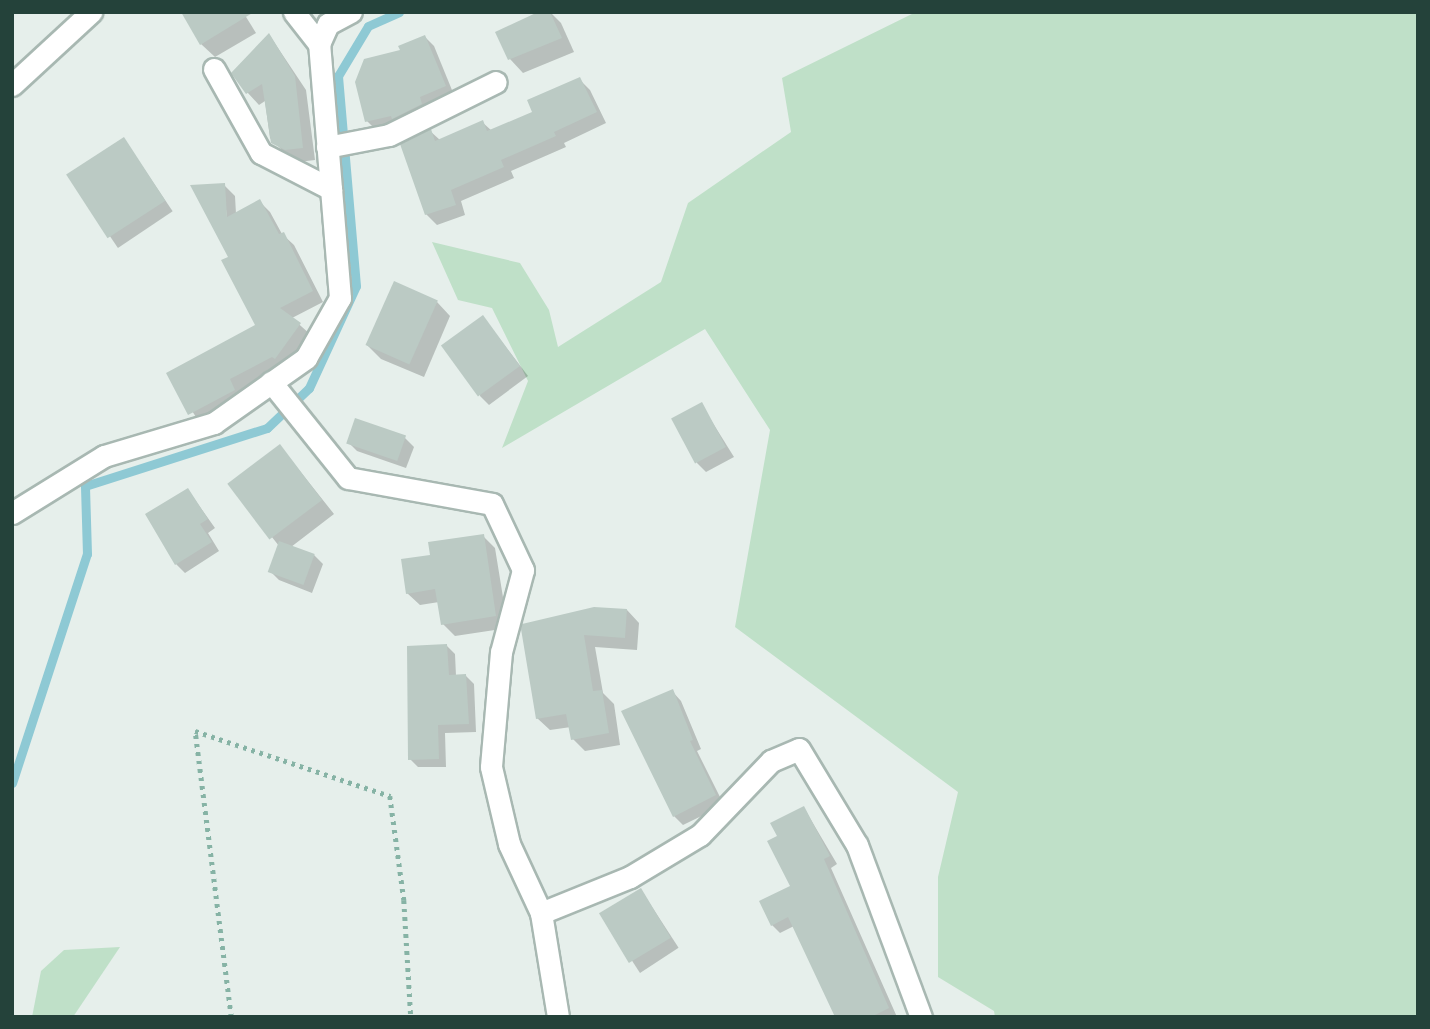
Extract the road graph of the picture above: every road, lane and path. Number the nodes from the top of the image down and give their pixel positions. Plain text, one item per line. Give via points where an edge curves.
1 (91, 12) edge
2 (294, 12) edge
3 (351, 12) edge
4 (326, 18) edge
5 (319, 44) junction
6 (214, 69) dead end
7 (496, 82) dead end
8 (12, 85) edge
9 (329, 147) junction
10 (331, 189) junction
11 (274, 386) junction
12 (12, 513) edge
13 (541, 913) junction
14 (231, 1017) edge
15 (411, 1017) edge
16 (558, 1017) edge
17 (921, 1017) edge

1 - 8 street
2 - 5 street
3 - 4 street
4 - 5 street
5 - 9 street
6 - 10 street via 261,153
7 - 9 street via 389,135
9 - 10 street
10 - 11 street via 340,298 306,359
11 - 12 street via 214,423 104,456
11 - 13 street via 348,478 492,504 523,569 501,652 491,767 509,845
13 - 16 street
13 - 17 street via 630,877 700,835 771,761 799,750 857,845
14 - 15 path via 195,731 390,796 404,900

